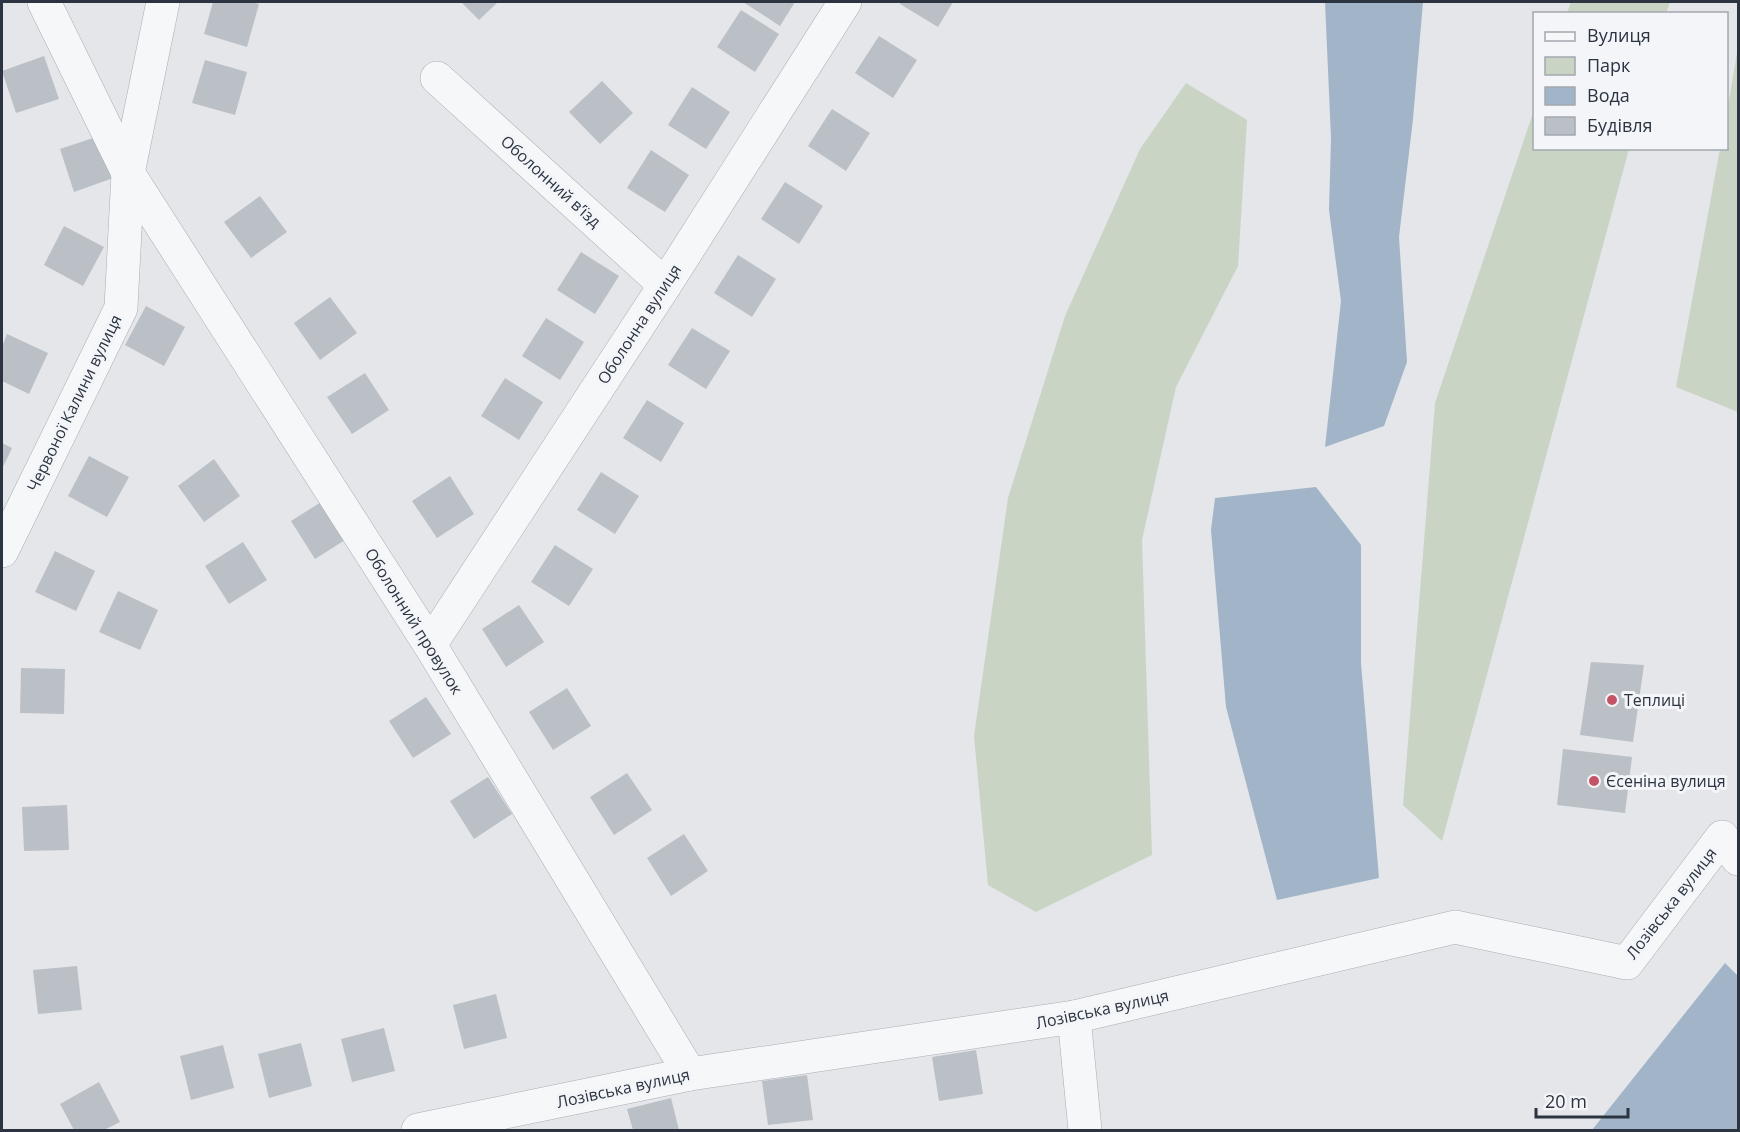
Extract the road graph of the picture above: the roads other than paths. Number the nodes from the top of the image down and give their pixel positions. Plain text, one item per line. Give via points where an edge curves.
1 (44, 2) edge
2 (164, 2) edge
3 (845, 2) edge
4 (437, 78) dead end
5 (128, 173) junction
6 (665, 285) junction
7 (2, 551) edge
8 (430, 645) junction
9 (1730, 848) edge
10 (1074, 1017) junction
11 (690, 1074) junction
12 (418, 1131) edge
13 (1085, 1131) edge

1 - 5 street, Оболонний провулок
2 - 5 street, Червоної Калини вулиця
3 - 6 street, Оболонна вулиця
4 - 6 street, Оболонний в’їзд
5 - 7 street, Червоної Калини вулиця via 121,308
5 - 8 street, Оболонний провулок
6 - 8 street, Оболонна вулиця
8 - 11 street, Оболонний провулок
9 - 10 street, Лозівська вулиця via 1627,963 1455,927
10 - 11 street, Лозівська вулиця
10 - 13 street
11 - 12 street, Лозівська вулиця

